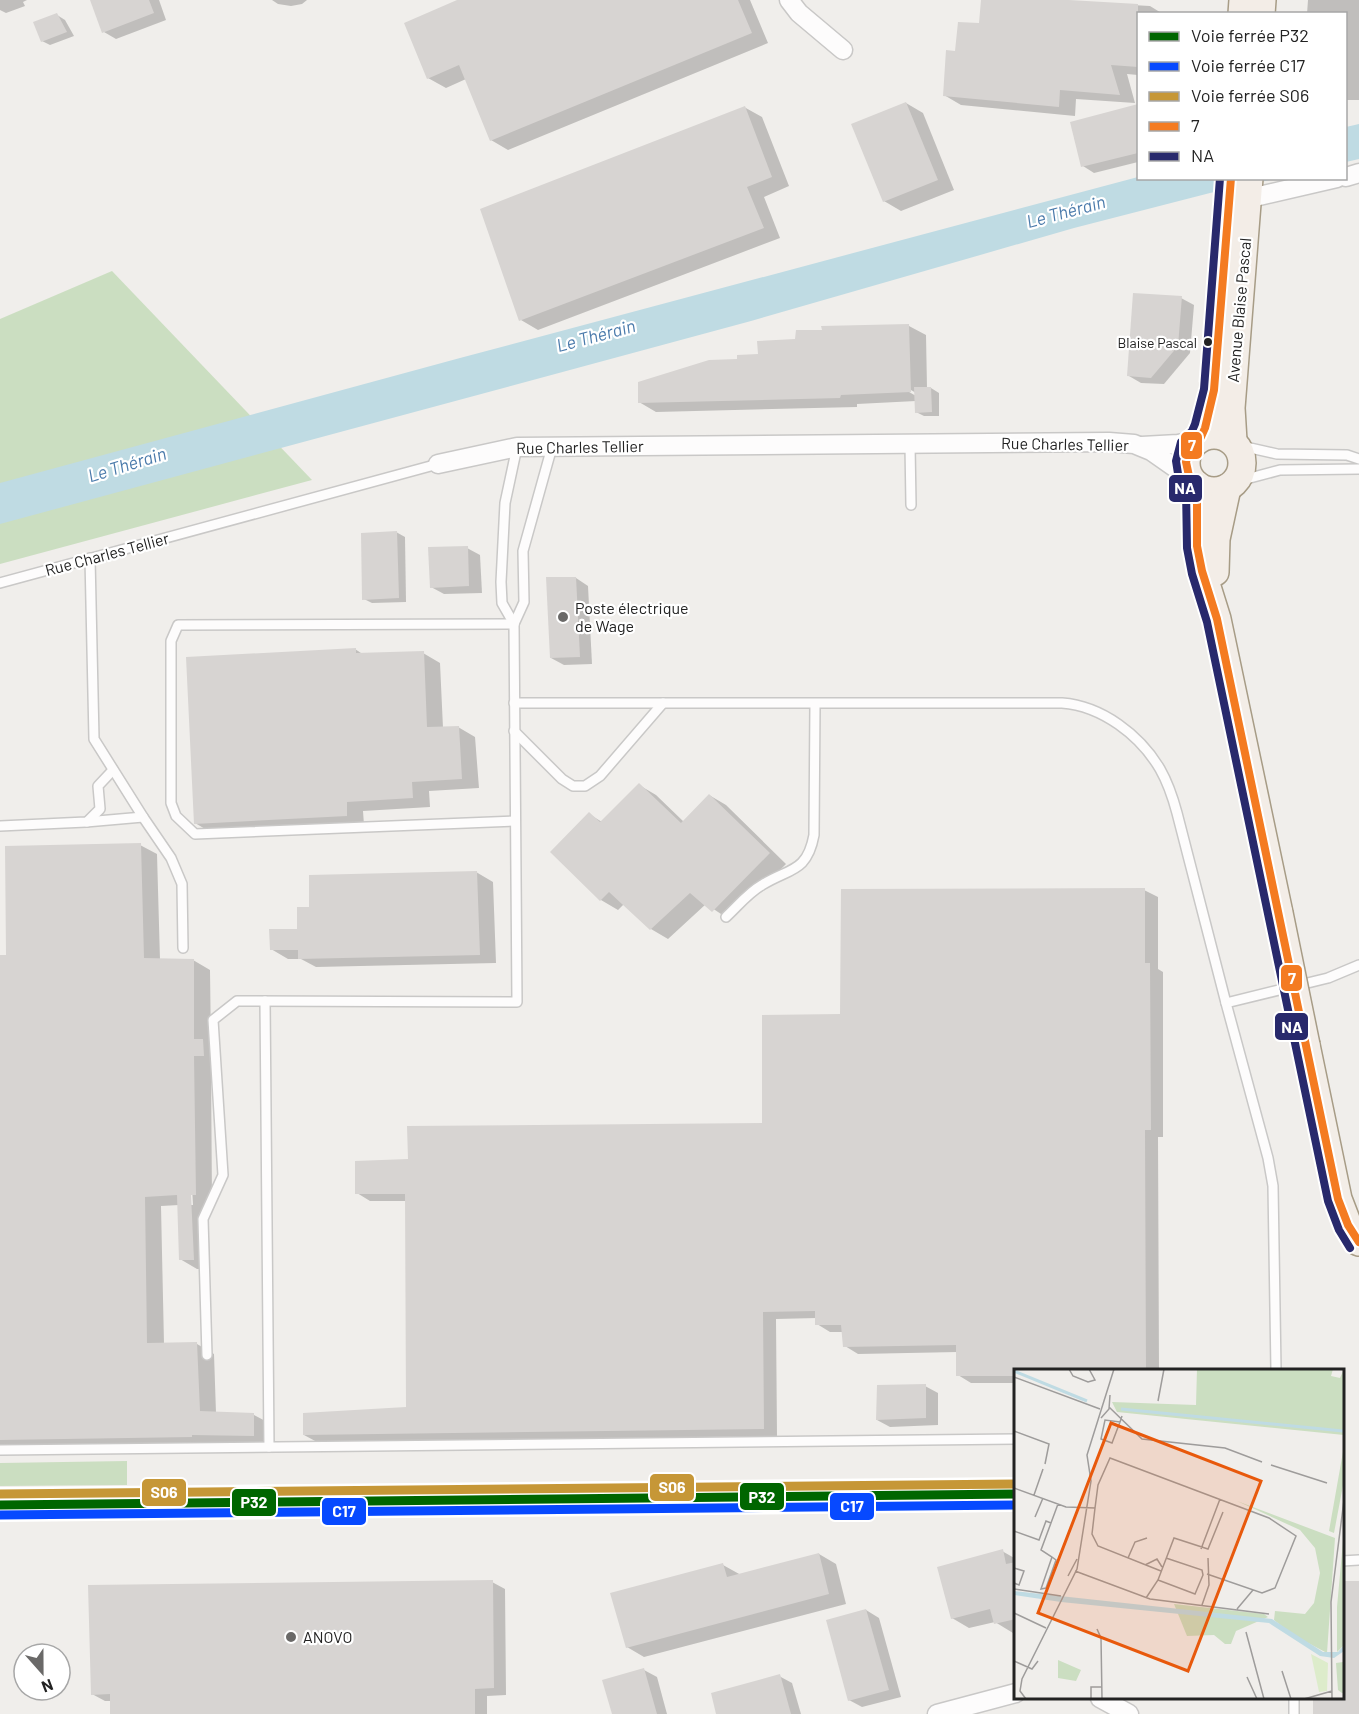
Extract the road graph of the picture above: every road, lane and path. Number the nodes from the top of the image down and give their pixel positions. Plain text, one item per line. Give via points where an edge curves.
1 (789, 0) edge
2 (843, 50) dead end
3 (1322, 180) edge
4 (1239, 191) edge
5 (1199, 438) junction
6 (1235, 443) junction
7 (910, 445) junction
8 (1140, 446) junction
9 (517, 447) junction
10 (552, 447) junction
11 (1359, 459) edge
12 (438, 464) joint
13 (1359, 469) edge
14 (1194, 482) junction
15 (1231, 485) junction
16 (911, 505) dead end
17 (90, 558) junction
18 (0, 583) edge
19 (1217, 619) junction
20 (514, 624) junction
21 (514, 703) junction
22 (663, 703) junction
23 (815, 704) junction
24 (514, 731) junction
25 (113, 770) junction
26 (143, 817) junction
27 (515, 821) junction
28 (86, 822) junction
29 (0, 826) edge
30 (726, 917) dead end
31 (183, 948) dead end
32 (1359, 965) edge
33 (265, 1001) junction
34 (1226, 1003) junction
35 (1359, 1242) edge
36 (207, 1355) dead end
37 (1276, 1369) edge
38 (1014, 1439) edge
39 (269, 1447) junction
40 (0, 1450) edge
41 (1359, 1560) edge
42 (1344, 1561) edge
43 (1014, 1694) edge
44 (1102, 1699) edge
45 (937, 1714) edge
46 (1129, 1714) edge

1 - 2 street
3 - 4 street
4 - 5 main road, Avenue Blaise Pascal via 1211,406
4 - 6 main road, Avenue Blaise Pascal via 1231,408
5 - 6 main road via 1220,435
5 - 8 street, Rue Charles Tellier via 1178,444
5 - 14 main road, Avenue Blaise Pascal via 1186,458
6 - 11 lane via 1269,453 1347,455
6 - 15 main road, Avenue Blaise Pascal via 1243,466
7 - 8 street, Rue Charles Tellier via 1109,442
7 - 10 street, Rue Charles Tellier
7 - 16 lane
8 - 14 street, Rue Charles Tellier
9 - 10 street, Rue Charles Tellier
9 - 12 street, Rue Charles Tellier
9 - 20 lane via 505,503 501,582 502,603
10 - 20 lane via 523,551 524,602
12 - 17 lane, Rue Charles Tellier
13 - 15 lane via 1280,470
14 - 15 main road via 1209,491
14 - 19 main road, Avenue Blaise Pascal via 1198,552
15 - 19 main road, Avenue Blaise Pascal via 1217,528
17 - 18 lane, Rue Charles Tellier
17 - 25 lane via 94,739
19 - 35 main road, Avenue Blaise Pascal, bridge via 1338,1199
20 - 21 lane
20 - 27 lane via 178,625 171,641 171,803 176,816 195,834
21 - 22 lane
21 - 24 lane
22 - 23 lane
22 - 24 lane via 600,776 585,786 573,786 562,780
23 - 30 lane via 810,852 799,866 761,885
23 - 34 lane via 1062,703 1086,707 1123,728 1152,756 1173,797
24 - 27 lane
25 - 26 lane
25 - 28 lane via 98,786 100,809
26 - 28 lane
26 - 31 lane via 171,858 182,884
27 - 33 lane via 517,1002
28 - 29 lane
32 - 34 lane via 1328,978
33 - 36 lane via 237,1001 213,1020 223,1175 203,1219
33 - 39 lane
34 - 37 lane via 1272,1178
38 - 39 lane
39 - 40 lane
41 - 42 lane
43 - 45 street
44 - 46 street

